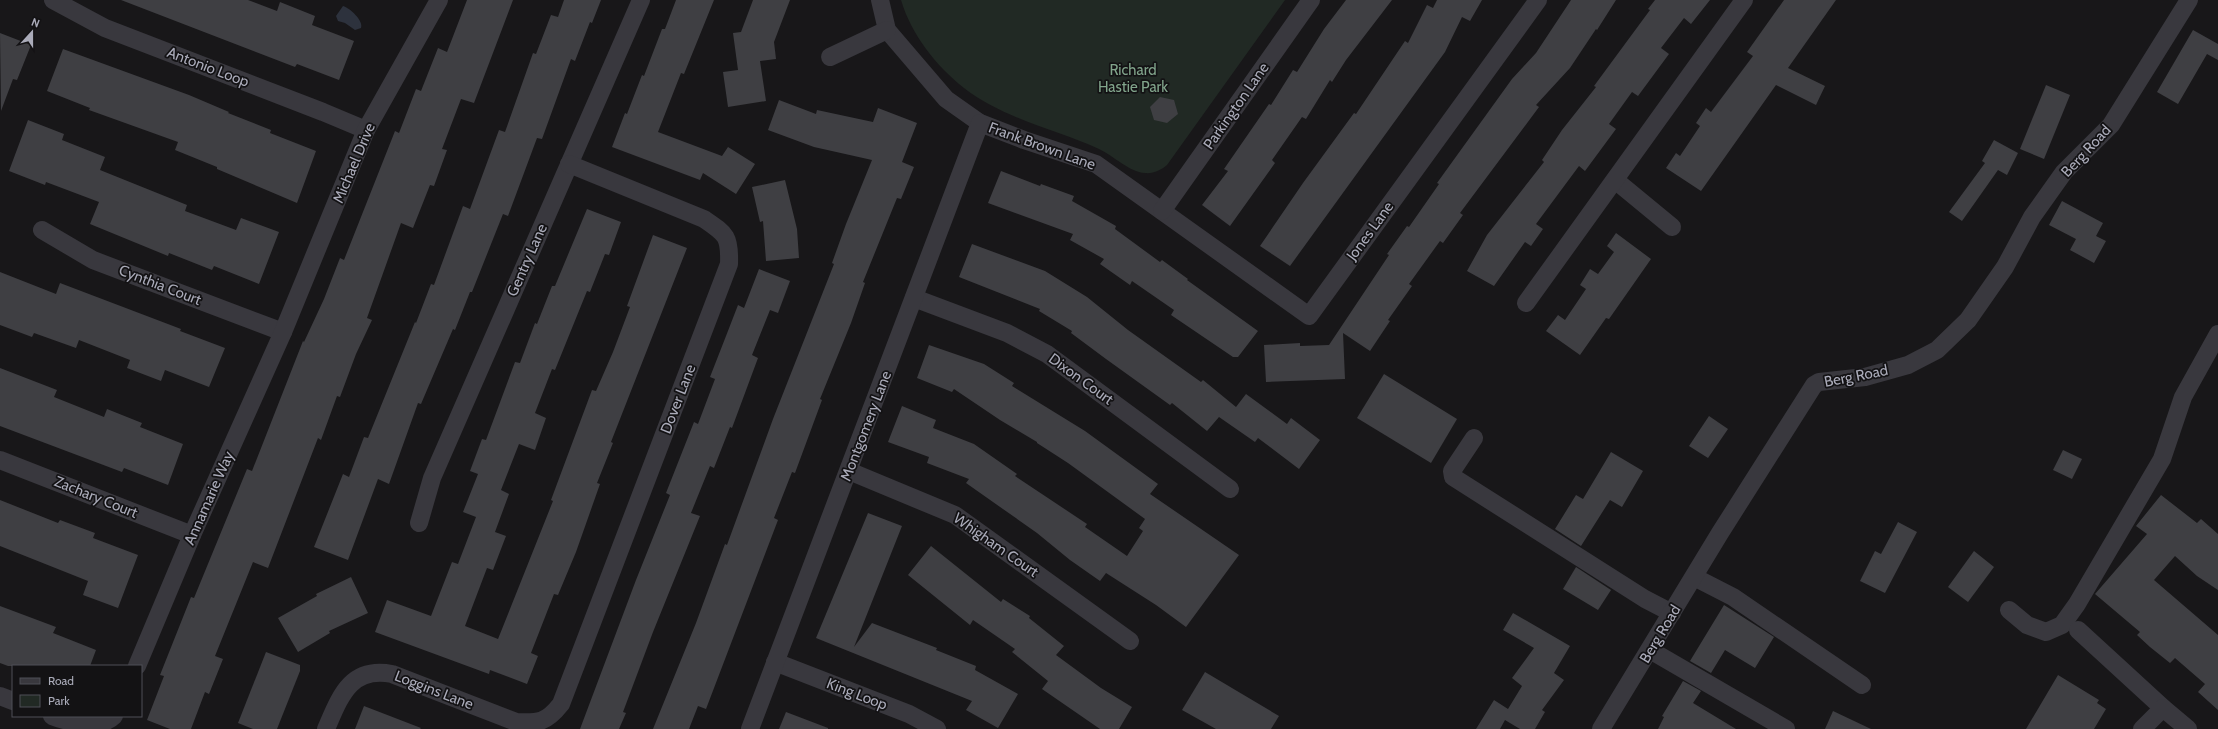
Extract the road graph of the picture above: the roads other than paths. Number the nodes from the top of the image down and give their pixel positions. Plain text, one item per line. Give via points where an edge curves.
1 (53, 0) edge
2 (439, 0) edge
3 (641, 0) edge
4 (880, 0) edge
5 (1311, 0) edge
6 (1538, 0) edge
7 (1744, 0) edge
8 (2188, 0) edge
9 (887, 30) junction
10 (830, 57) dead end
11 (980, 123) junction
12 (366, 130) junction
13 (569, 164) junction
14 (1615, 180) junction
15 (1162, 211) junction
16 (1672, 227) dead end
17 (42, 230) dead end
18 (914, 298) junction
19 (1526, 303) dead end
20 (283, 332) junction
21 (2218, 334) edge
22 (1474, 438) dead end
23 (0, 460) edge
24 (849, 471) junction
25 (1230, 490) dead end
26 (419, 523) dead end
27 (192, 535) junction
28 (1694, 577) junction
29 (2009, 610) dead end
30 (1672, 613) junction
31 (2078, 630) dead end
32 (1130, 641) dead end
33 (1650, 650) junction
34 (776, 662) junction
35 (137, 665) edge
36 (1862, 685) dead end
37 (0, 696) edge
38 (12, 701) edge
39 (2163, 708) junction
40 (55, 717) edge
41 (114, 717) edge
42 (546, 719) joint
43 (326, 729) edge
44 (750, 729) edge
45 (937, 729) edge
46 (1601, 729) edge
47 (1786, 729) edge
48 (2142, 729) edge
49 (2188, 729) edge

1 - 12 street, Antonio Loop via 105,28
2 - 12 street, Michael Drive
3 - 13 street, Gentry Lane
4 - 9 street
5 - 15 street, Parkington Lane
6 - 15 street, Jones Lane via 1309,316
7 - 14 street
8 - 28 street, Berg Road via 2111,125 2064,172 2032,217 2006,267 1968,320 1937,350 1908,365 1865,378 1819,382 1814,385
9 - 10 street
9 - 11 street, Frank Brown Lane via 946,99
11 - 15 street, Frank Brown Lane via 1096,164
11 - 18 street, Montgomery Lane
12 - 20 street, Michael Drive
13 - 26 street, Gentry Lane via 432,478
13 - 42 street, Dover Lane via 704,219 723,232 730,245 729,264 561,704
14 - 16 street
14 - 19 street
17 - 20 street, Cynthia Court via 93,260
18 - 24 street, Montgomery Lane
18 - 25 street, Dixon Court via 1007,333 1047,354
20 - 27 street, Annamarie Way
21 - 29 street via 2183,396 2162,459 2077,604 2062,625 2046,632 2027,624
22 - 30 street via 1452,472 1453,477 1645,599
23 - 27 street, Zachary Court
24 - 32 street, Whigham Court via 954,515
24 - 34 street, Montgomery Lane
27 - 35 street, Annamarie Way
28 - 30 street, Berg Road
28 - 36 street via 1733,597
30 - 33 street, Berg Road
31 - 39 street
33 - 46 street, Berg Road
33 - 47 street
34 - 44 street, Montgomery Lane
34 - 45 street, King Loop via 909,714
37 - 38 street
39 - 48 street
39 - 49 street
40 - 41 street via 83,728 102,727 111,722
42 - 43 street, Loggins Lane via 537,723 516,722 382,672 364,674 354,680 341,695

